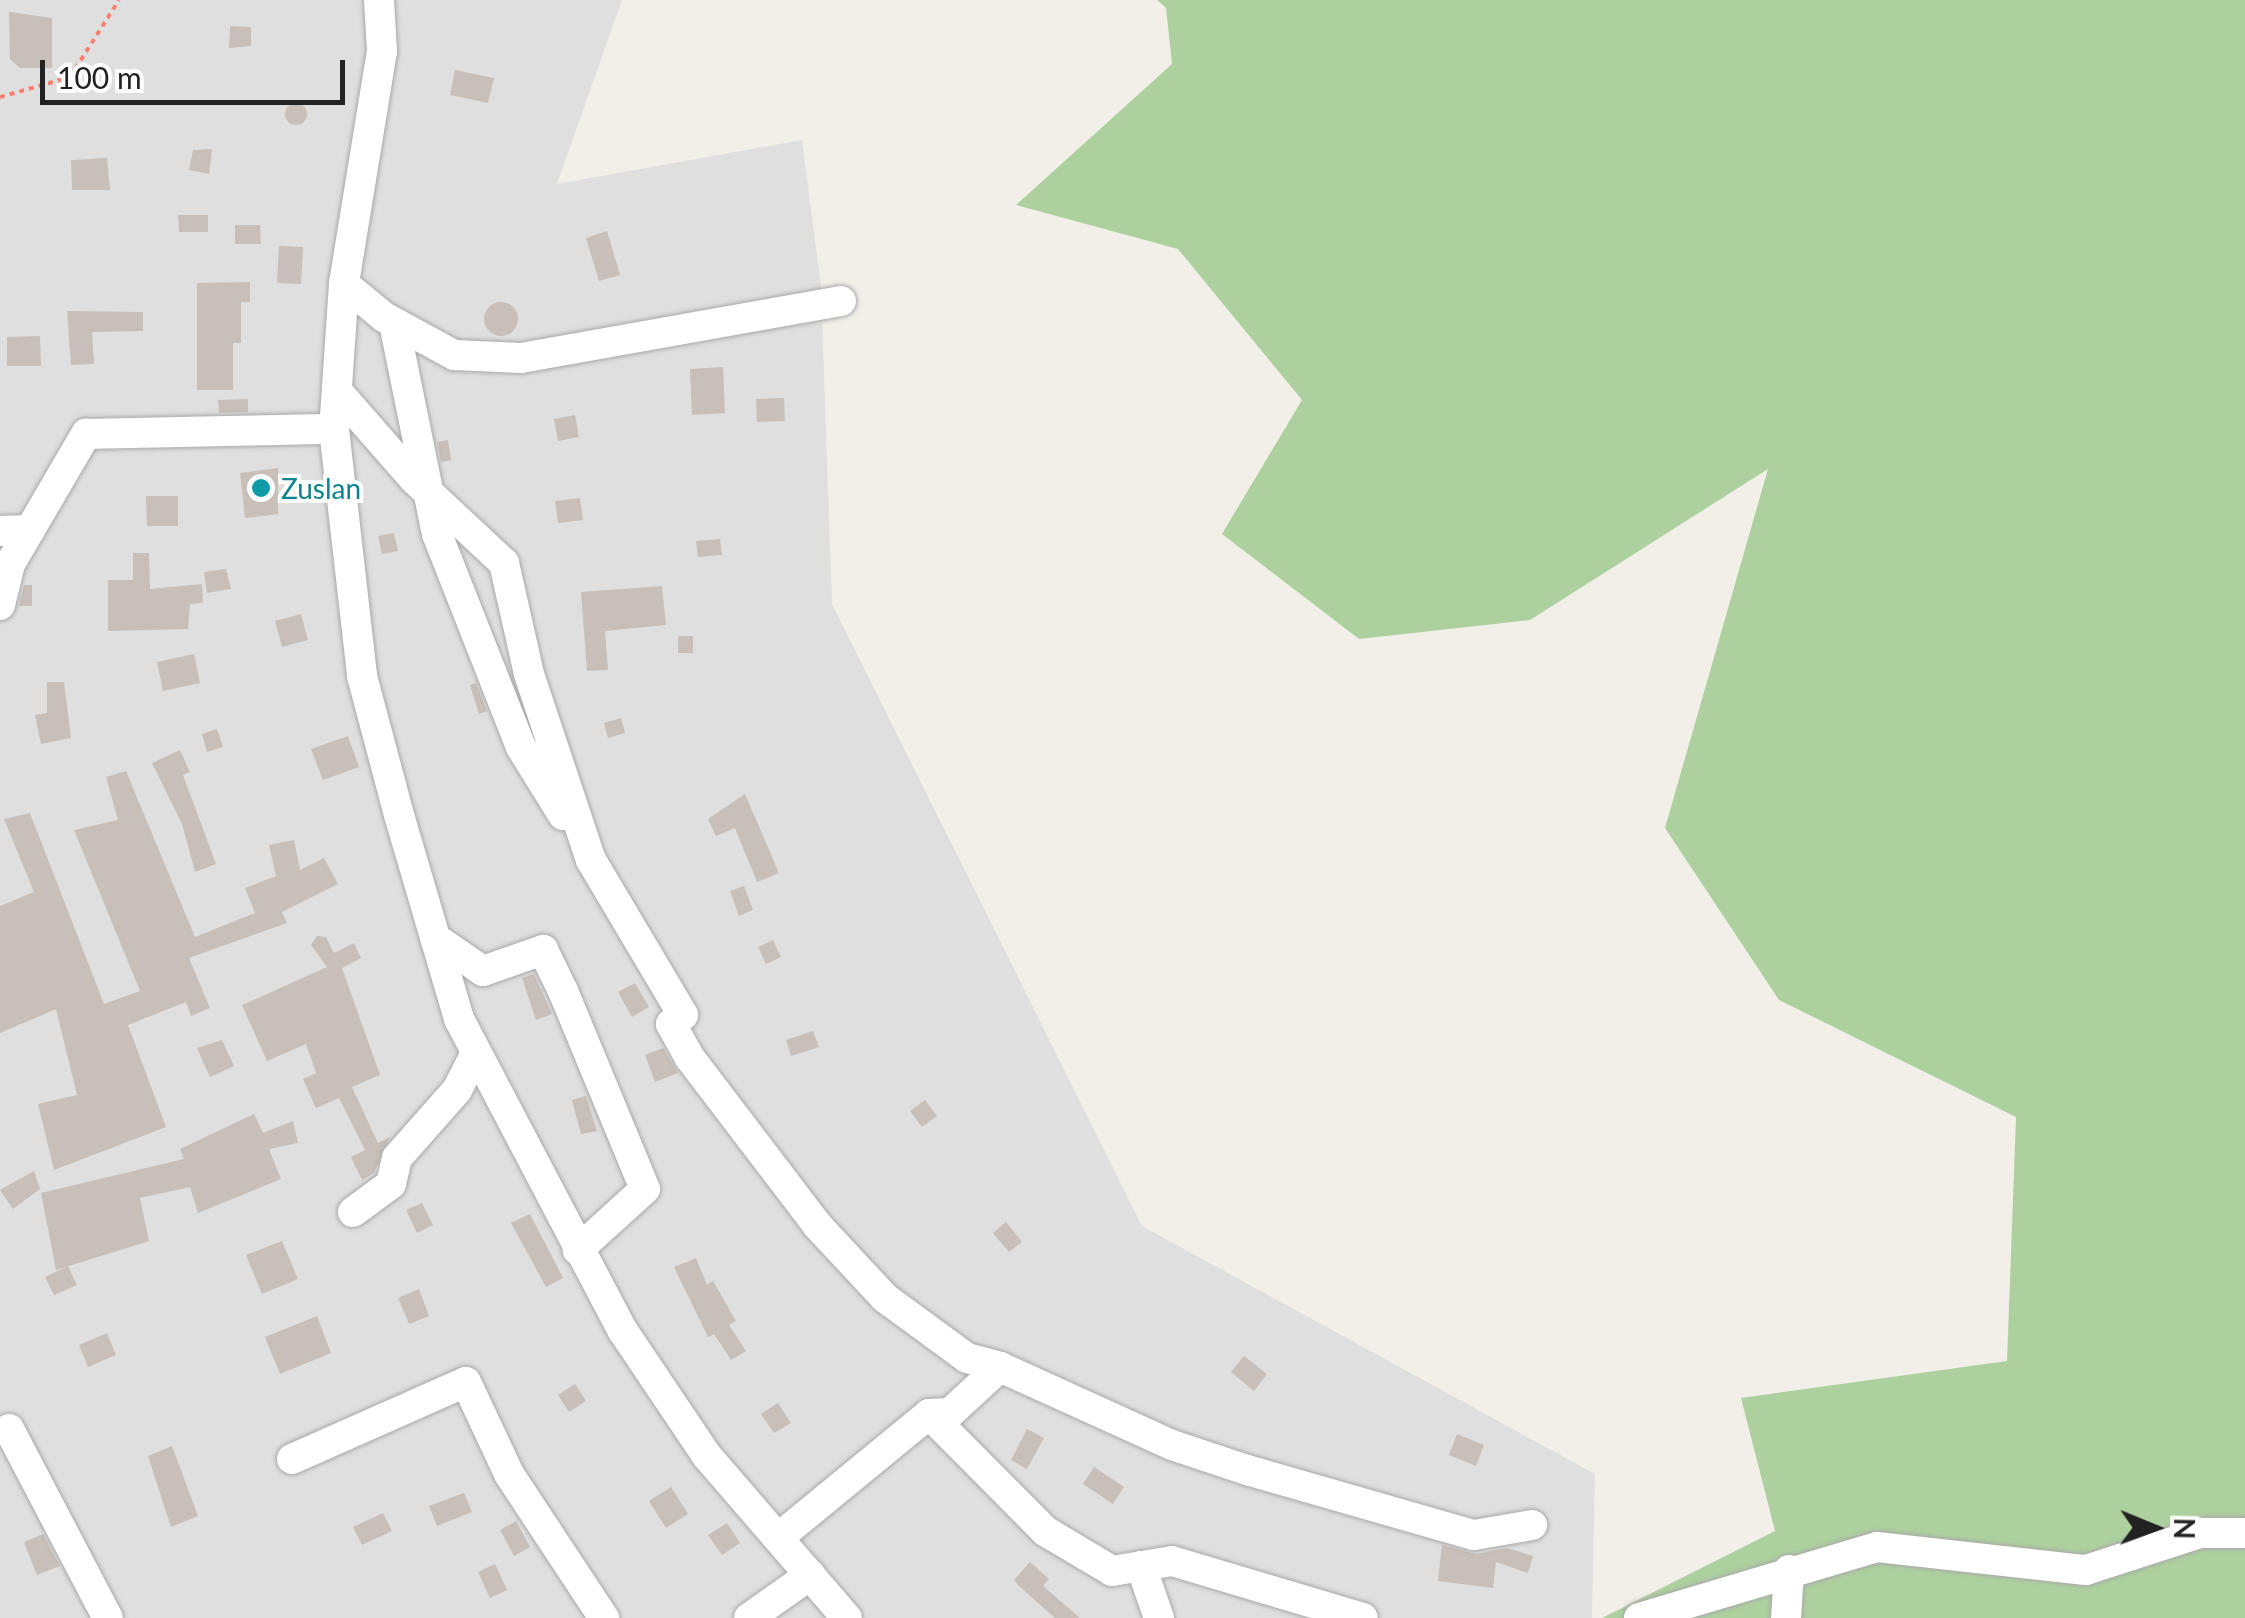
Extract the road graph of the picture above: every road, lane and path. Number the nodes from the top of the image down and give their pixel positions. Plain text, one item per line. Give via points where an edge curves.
1 (119, 0) edge
2 (379, 0) edge
3 (0, 96) edge
4 (344, 284) junction
5 (842, 301) dead end
6 (394, 323) junction
7 (336, 391) junction
8 (334, 429) junction
9 (424, 488) junction
10 (15, 530) edge
11 (0, 605) edge
12 (591, 860) junction
13 (435, 938) junction
14 (476, 1053) junction
15 (353, 1212) dead end
16 (578, 1250) junction
17 (1000, 1367) junction
18 (930, 1414) junction
19 (10, 1429) dead end
20 (292, 1458) dead end
21 (1532, 1525) dead end
22 (2245, 1533) edge
23 (778, 1538) junction
24 (1141, 1566) junction
25 (1788, 1570) junction
26 (810, 1575) junction
27 (108, 1618) edge
28 (604, 1618) edge
29 (749, 1618) edge
30 (847, 1618) edge
31 (1159, 1618) edge
32 (1363, 1618) edge
33 (1639, 1618) edge
34 (1786, 1618) edge

1 - 3 path via 70,77
2 - 4 street via 382,50
4 - 6 street
4 - 7 street
5 - 6 street via 521,358 454,355
6 - 9 street
7 - 8 street
7 - 9 street
8 - 10 street via 86,434
8 - 13 street via 362,676
9 - 12 street via 520,747
9 - 12 street via 504,563 529,674
10 - 11 street
12 - 17 street via 683,1015 671,1024 690,1058 817,1225 884,1298 967,1358
13 - 14 street
13 - 16 street via 484,972 543,950 563,991 646,1189
14 - 15 street via 456,1090 397,1158 391,1184
14 - 16 street
16 - 23 street via 623,1331 708,1456
17 - 18 street via 950,1412
17 - 21 street via 1172,1445 1247,1470 1474,1534
18 - 23 street
18 - 24 street via 1044,1531 1112,1571
19 - 27 street
20 - 28 street via 466,1382 509,1474
22 - 25 street via 2200,1533 2086,1570 1878,1547
23 - 26 street
24 - 31 street
24 - 32 street via 1172,1561
25 - 33 street
25 - 34 street
26 - 29 street
26 - 30 street

